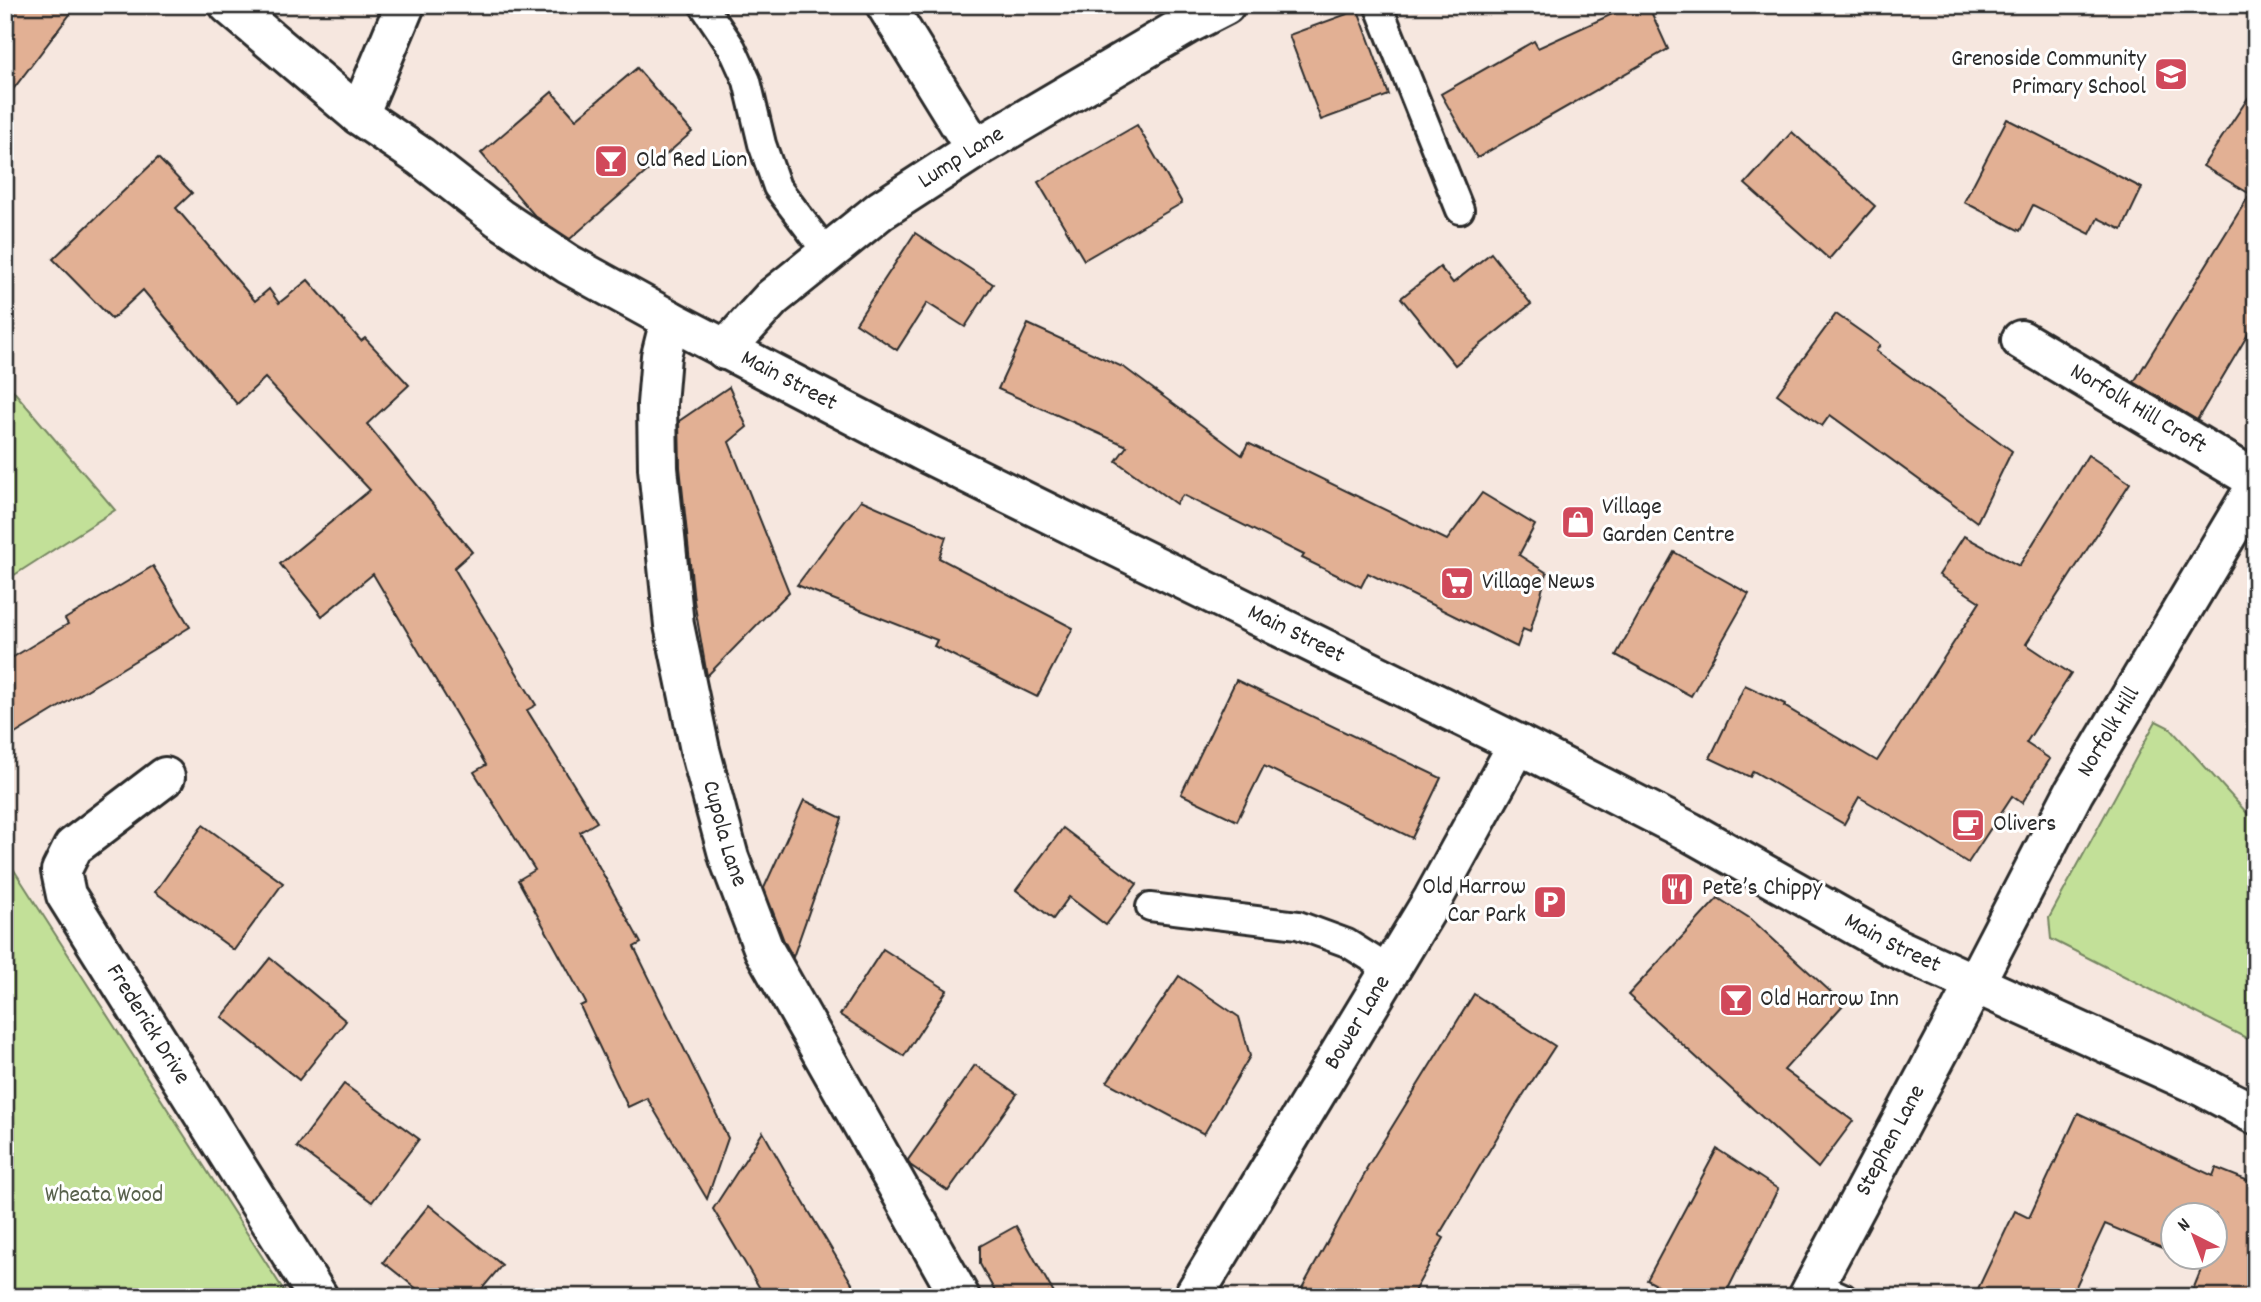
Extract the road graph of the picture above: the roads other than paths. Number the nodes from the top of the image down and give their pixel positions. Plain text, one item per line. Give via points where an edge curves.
1 (229, 5) edge
2 (405, 5) edge
3 (703, 5) edge
4 (886, 5) edge
5 (1225, 5) edge
6 (1378, 5) edge
7 (359, 115) junction
8 (975, 149) junction
9 (1460, 209) dead end
10 (827, 253) junction
11 (670, 320) junction
12 (2021, 340) dead end
13 (725, 350) junction
14 (2256, 483) edge
15 (1518, 744) junction
16 (165, 777) dead end
17 (1150, 907) dead end
18 (1390, 970) junction
19 (1975, 984) junction
20 (2256, 1115) edge
21 (1822, 1293) edge
22 (318, 1297) edge
23 (960, 1297) edge
24 (1193, 1297) edge

1 - 7 street, Main Street
2 - 7 street
3 - 10 lane via 732,48 747,81 777,187
4 - 8 street
5 - 8 street, Lump Lane
6 - 9 lane
7 - 11 street, Main Street via 568,264
8 - 10 street, Lump Lane
10 - 13 street, Lump Lane via 772,298
11 - 13 street, Main Street
11 - 23 street, Cupola Lane via 661,356 657,443 674,625 729,858 764,950
12 - 14 street, Norfolk Hill Croft
13 - 15 street, Main Street
14 - 19 street, Norfolk Hill via 2074,792
15 - 18 street, Bower Lane
15 - 19 street, Main Street via 1690,832 1894,947
16 - 22 street, Frederick Drive via 73,847 61,871 66,895
17 - 18 lane via 1298,925 1348,943
18 - 24 street, Bower Lane
19 - 20 street, Main Street
19 - 21 street, Stephen Lane

